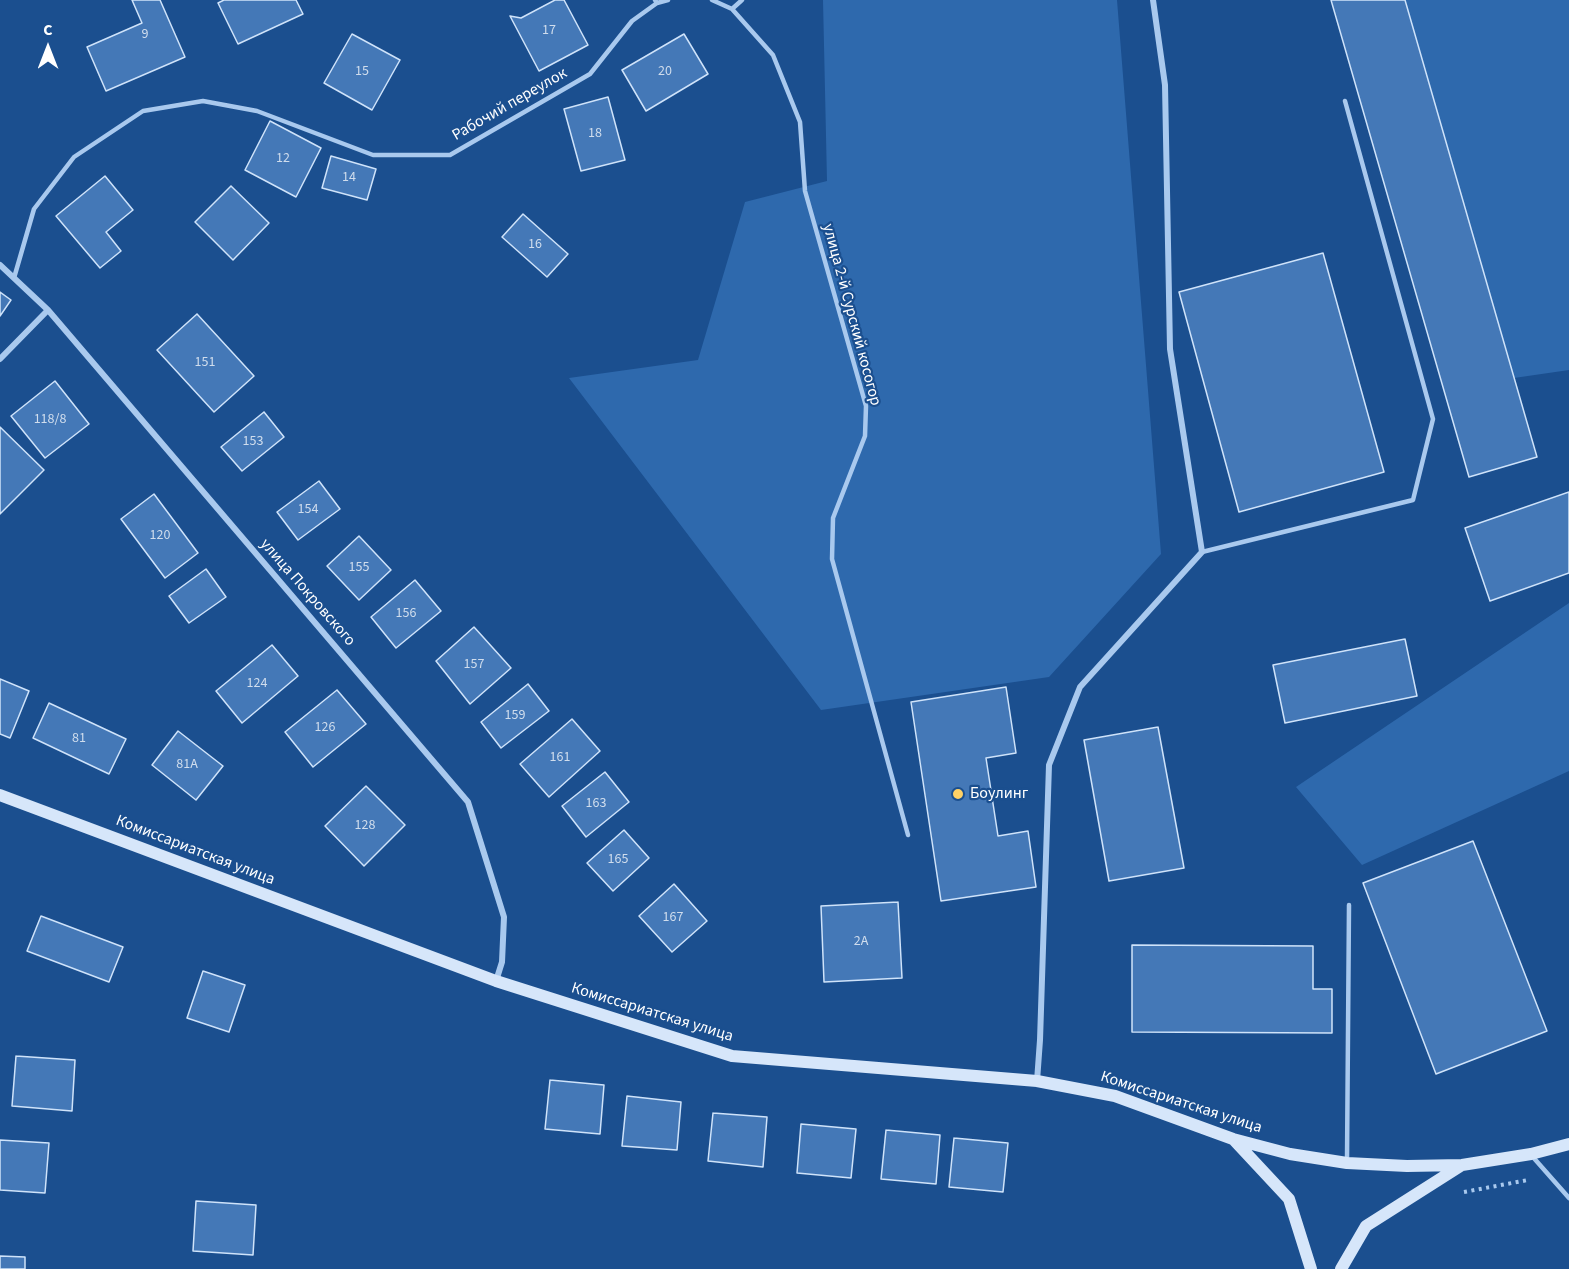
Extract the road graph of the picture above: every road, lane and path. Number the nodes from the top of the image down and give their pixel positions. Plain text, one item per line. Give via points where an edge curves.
1 (668, 0) edge
2 (712, 0) edge
3 (742, 0) edge
4 (1153, 0) edge
5 (656, 2) edge
6 (732, 9) junction
7 (1345, 101) dead end
8 (0, 265) edge
9 (14, 278) junction
10 (48, 310) junction
11 (0, 359) edge
12 (1202, 552) junction
13 (0, 795) edge
14 (908, 835) dead end
15 (1348, 904) dead end
16 (496, 981) junction
17 (1037, 1081) junction
18 (1233, 1139) junction
19 (1569, 1144) edge
20 (1531, 1154) junction
21 (1347, 1163) junction
22 (1462, 1165) junction
23 (1550, 1176) junction
24 (1458, 1193) dead end
25 (1569, 1197) edge
26 (1311, 1269) edge
27 (1341, 1269) edge

1 - 5 lane
2 - 6 lane, улица 2-й Сурский косогор
3 - 6 lane
4 - 12 street via 1165,85 1170,349
5 - 9 lane, Рабочий переулок via 632,21 590,74 450,155 373,155 258,111 203,101 143,111 74,157 33,209
6 - 14 lane, улица 2-й Сурский косогор via 773,55 800,122 805,191 866,406 865,436 833,518 832,559
7 - 12 lane via 1433,420 1413,500
8 - 9 street, улица Покровского
9 - 10 street, улица Покровского
10 - 11 street
10 - 16 street, улица Покровского via 468,802 504,917 502,962
12 - 17 street via 1080,687 1049,765
13 - 16 main road, Комиссариатская улица
15 - 21 lane
16 - 17 main road, Комиссариатская улица via 732,1056
17 - 18 main road, Комиссариатская улица via 1115,1096
18 - 21 main road, Комиссариатская улица
18 - 26 main road via 1289,1199
19 - 20 main road, Комиссариатская улица
20 - 22 main road, Комиссариатская улица
20 - 23 lane
21 - 22 main road, Комиссариатская улица
22 - 27 main road, Комиссариатская улица via 1366,1227
23 - 24 path
23 - 25 lane

